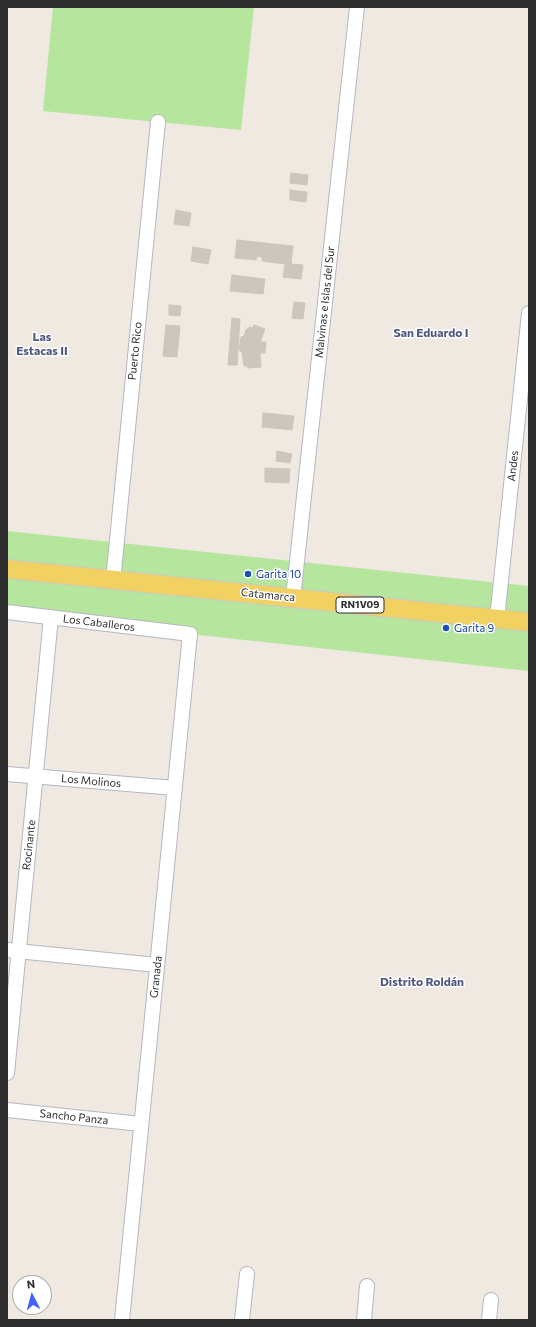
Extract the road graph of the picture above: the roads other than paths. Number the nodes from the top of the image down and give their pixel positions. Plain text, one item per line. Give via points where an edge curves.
1 (357, 7) edge
2 (158, 122) dead end
3 (529, 313) edge
4 (7, 569) edge
5 (113, 580) junction
6 (293, 598) junction
7 (7, 612) edge
8 (51, 617) junction
9 (497, 619) junction
10 (529, 622) edge
11 (190, 634) joint
12 (7, 774) edge
13 (36, 776) junction
14 (175, 788) junction
15 (13, 950) edge
16 (157, 965) junction
17 (7, 1073) edge
18 (7, 1110) edge
19 (141, 1124) junction
20 (247, 1274) dead end
21 (367, 1286) dead end
22 (491, 1300) dead end
23 (122, 1320) edge
24 (242, 1320) edge
25 (364, 1320) edge
26 (489, 1320) edge

1 - 6 street, Malvinas e Islas del Sur
2 - 5 street, Puerto Rico
3 - 9 street, Andes
4 - 5 main road, Catamarca / RN1V09
5 - 6 main road, Catamarca / RN1V09
6 - 9 main road, Catamarca / RN1V09
7 - 8 street, Los Caballeros
8 - 11 street, Los Caballeros
8 - 13 street, Rocinante
9 - 10 main road, Catamarca / RN1V09
11 - 14 street, Granada
12 - 13 street, Los Molinos
13 - 14 street, Los Molinos
13 - 15 street, Rocinante
14 - 16 street, Granada
15 - 16 street
15 - 17 street, Rocinante
16 - 19 street, Granada
18 - 19 street, Sancho Panza
19 - 23 street, Granada
20 - 24 street
21 - 25 street
22 - 26 street

